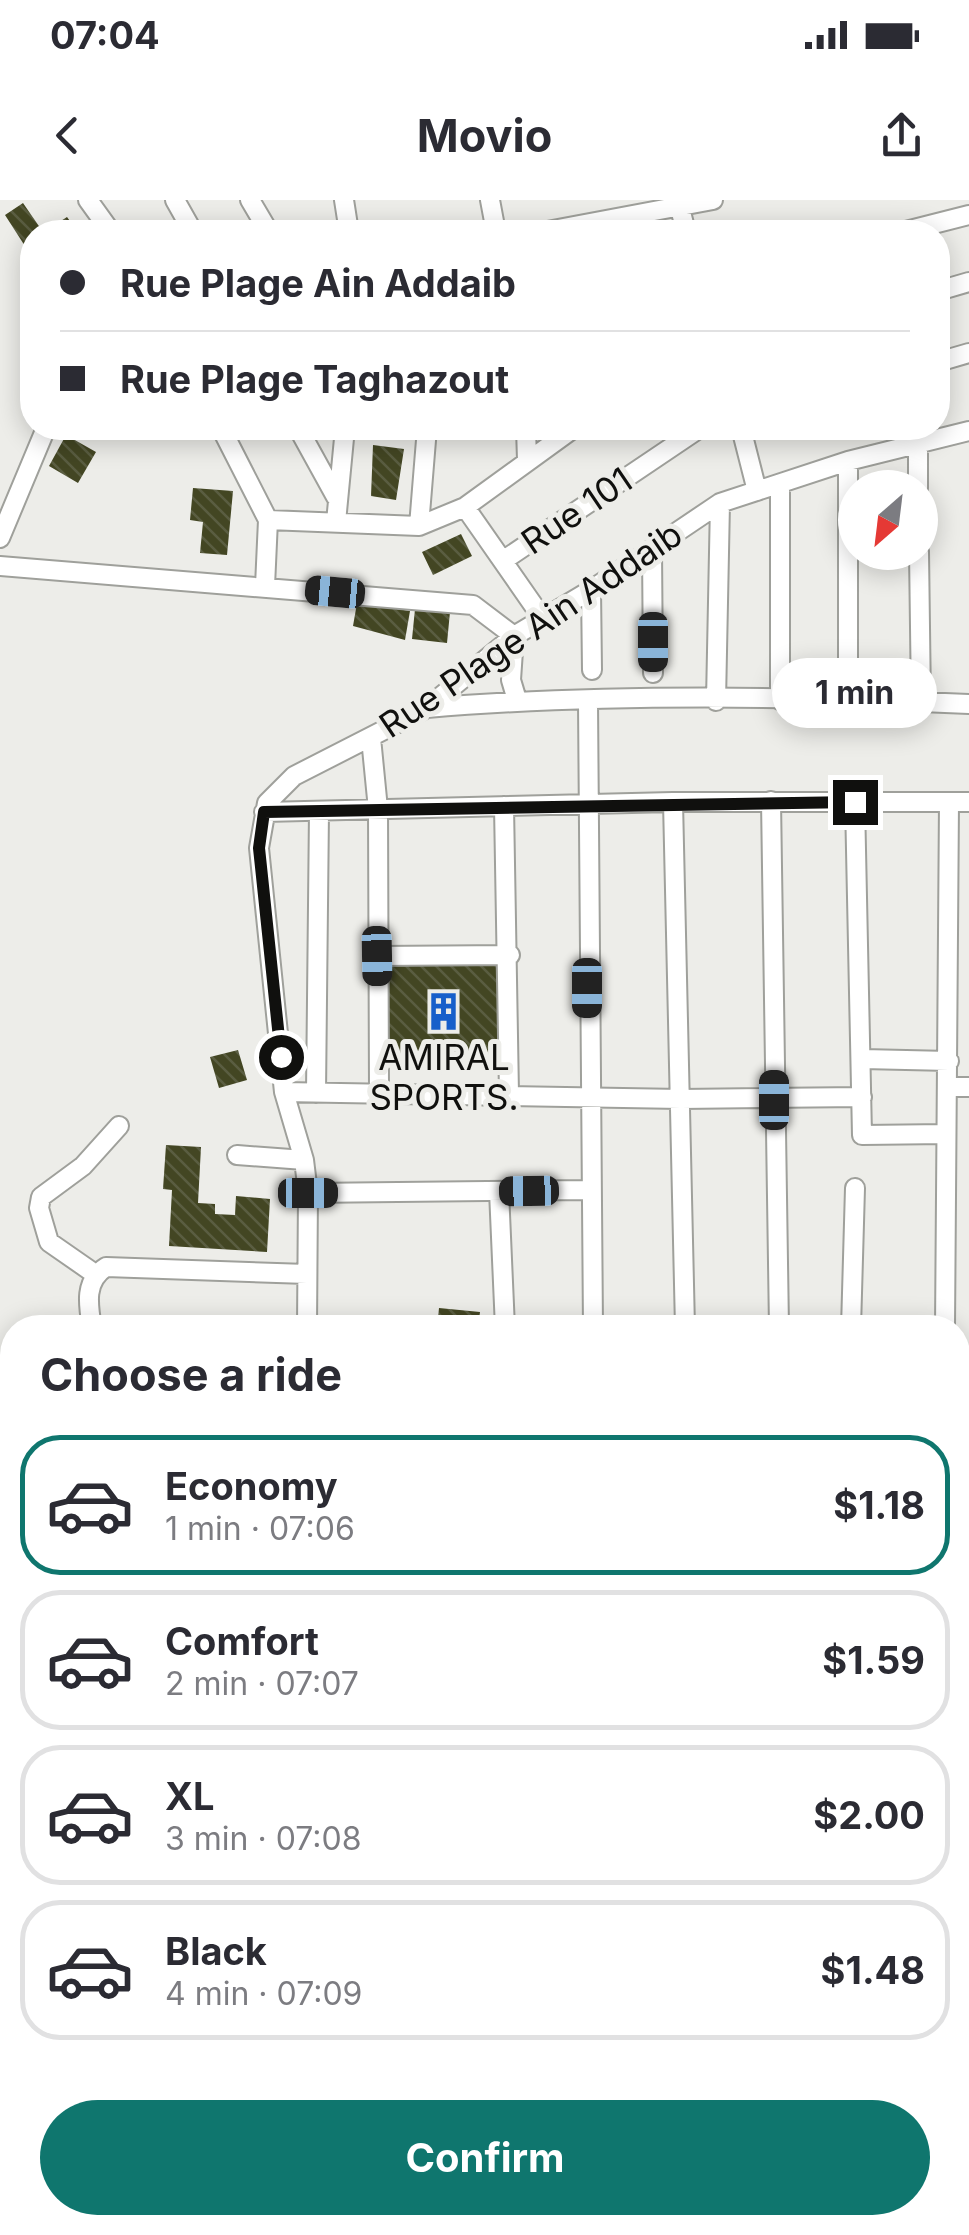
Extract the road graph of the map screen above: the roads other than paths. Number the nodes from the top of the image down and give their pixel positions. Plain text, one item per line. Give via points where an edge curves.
1 (713, 200) edge
2 (679, 204) edge
3 (601, 220) edge
4 (41, 440) edge
5 (226, 440) edge
6 (305, 440) edge
7 (343, 440) edge
8 (426, 440) edge
9 (526, 440) edge
10 (556, 440) edge
11 (682, 440) edge
12 (744, 440) edge
13 (940, 440) edge
14 (918, 446) junction
15 (527, 460) junction
16 (848, 461) junction
17 (918, 470) edge
18 (780, 484) junction
19 (757, 491) junction
20 (336, 497) junction
21 (720, 503) junction
22 (466, 507) junction
23 (268, 520) junction
24 (336, 522) junction
25 (419, 526) junction
26 (0, 538) edge
27 (652, 550) junction
28 (504, 560) junction
29 (0, 566) edge
30 (919, 570) edge
31 (265, 586) junction
32 (591, 590) junction
33 (543, 619) junction
34 (514, 636) junction
35 (592, 670) dead end
36 (653, 673) dead end
37 (518, 700) junction
38 (780, 700) junction
39 (848, 700) junction
40 (716, 701) junction
41 (588, 702) junction
42 (921, 702) junction
43 (969, 704) edge
44 (427, 708) junction
45 (371, 738) junction
46 (770, 801) junction
47 (673, 802) junction
48 (855, 802) junction
49 (949, 802) junction
50 (969, 802) edge
51 (586, 804) junction
52 (504, 806) junction
53 (378, 809) junction
54 (319, 810) junction
55 (264, 812) junction
56 (510, 955) junction
57 (377, 956) junction
58 (863, 1059) junction
59 (949, 1061) junction
60 (947, 1087) junction
61 (969, 1087) edge
62 (380, 1091) junction
63 (284, 1092) junction
64 (316, 1093) junction
65 (509, 1094) junction
66 (862, 1097) junction
67 (588, 1098) junction
68 (680, 1099) junction
69 (774, 1100) junction
70 (119, 1126) dead end
71 (946, 1134) junction
72 (237, 1155) dead end
73 (304, 1160) junction
74 (855, 1188) dead end
75 (588, 1190) junction
76 (499, 1191) junction
77 (308, 1193) junction
78 (100, 1270) junction
79 (307, 1274) junction
80 (91, 1315) edge
81 (306, 1315) edge
82 (504, 1315) edge
83 (592, 1315) edge
84 (685, 1315) edge
85 (779, 1315) edge
86 (852, 1315) edge
87 (945, 1315) edge

1 - 2 street
2 - 3 street
4 - 26 street
5 - 23 street
6 - 20 street
7 - 20 street
8 - 25 street
9 - 15 street
10 - 15 street
11 - 28 street, Rue 101
12 - 19 street
13 - 14 street, Rue Plage Ain Addaib
14 - 16 street, Rue Plage Ain Addaib
14 - 17 street
15 - 22 street
16 - 18 street, Rue Plage Ain Addaib
16 - 39 street
18 - 19 street, Rue Plage Ain Addaib
18 - 38 street
19 - 21 street, Rue Plage Ain Addaib
20 - 24 street
21 - 27 street, Rue Plage Ain Addaib
21 - 40 street
22 - 25 street
22 - 28 street
23 - 24 street
23 - 31 street
24 - 25 street
27 - 32 street, Rue Plage Ain Addaib
27 - 36 street
28 - 33 street
29 - 31 street
30 - 42 street
31 - 34 street via 474,604
32 - 33 street, Rue Plage Ain Addaib
32 - 35 street
33 - 34 street, Rue Plage Ain Addaib
34 - 37 street via 511,680
34 - 44 street, Rue Plage Ain Addaib
37 - 41 street
37 - 44 street
38 - 39 street
38 - 40 street
39 - 42 street
40 - 41 street
41 - 51 street
42 - 43 street
44 - 45 street, Rue Plage Ain Addaib
45 - 53 street
45 - 55 street, Rue Plage Ain Addaib via 294,776
46 - 47 street
46 - 48 street
46 - 69 street
47 - 51 street
47 - 68 street
48 - 49 street
48 - 58 street
49 - 50 street
49 - 59 street
51 - 52 street
51 - 67 street
52 - 53 street
52 - 56 street
53 - 54 street
53 - 57 street
54 - 55 street
54 - 64 street
55 - 63 street via 259,848
56 - 57 street
56 - 65 street
57 - 62 street
58 - 59 street
58 - 66 street
59 - 60 street
60 - 61 street
60 - 71 street
62 - 64 street
62 - 65 street
63 - 64 street
63 - 73 street
65 - 67 street
66 - 69 street
66 - 71 street via 862,1135
67 - 68 street
67 - 75 street
68 - 69 street
68 - 84 street
69 - 85 street
70 - 78 street via 83,1166 41,1197 39,1208 49,1242
71 - 87 street
72 - 73 street
73 - 77 street
74 - 86 street
75 - 76 street
75 - 83 street
76 - 77 street
76 - 82 street
77 - 79 street
78 - 79 street
78 - 80 street via 89,1289
79 - 81 street

